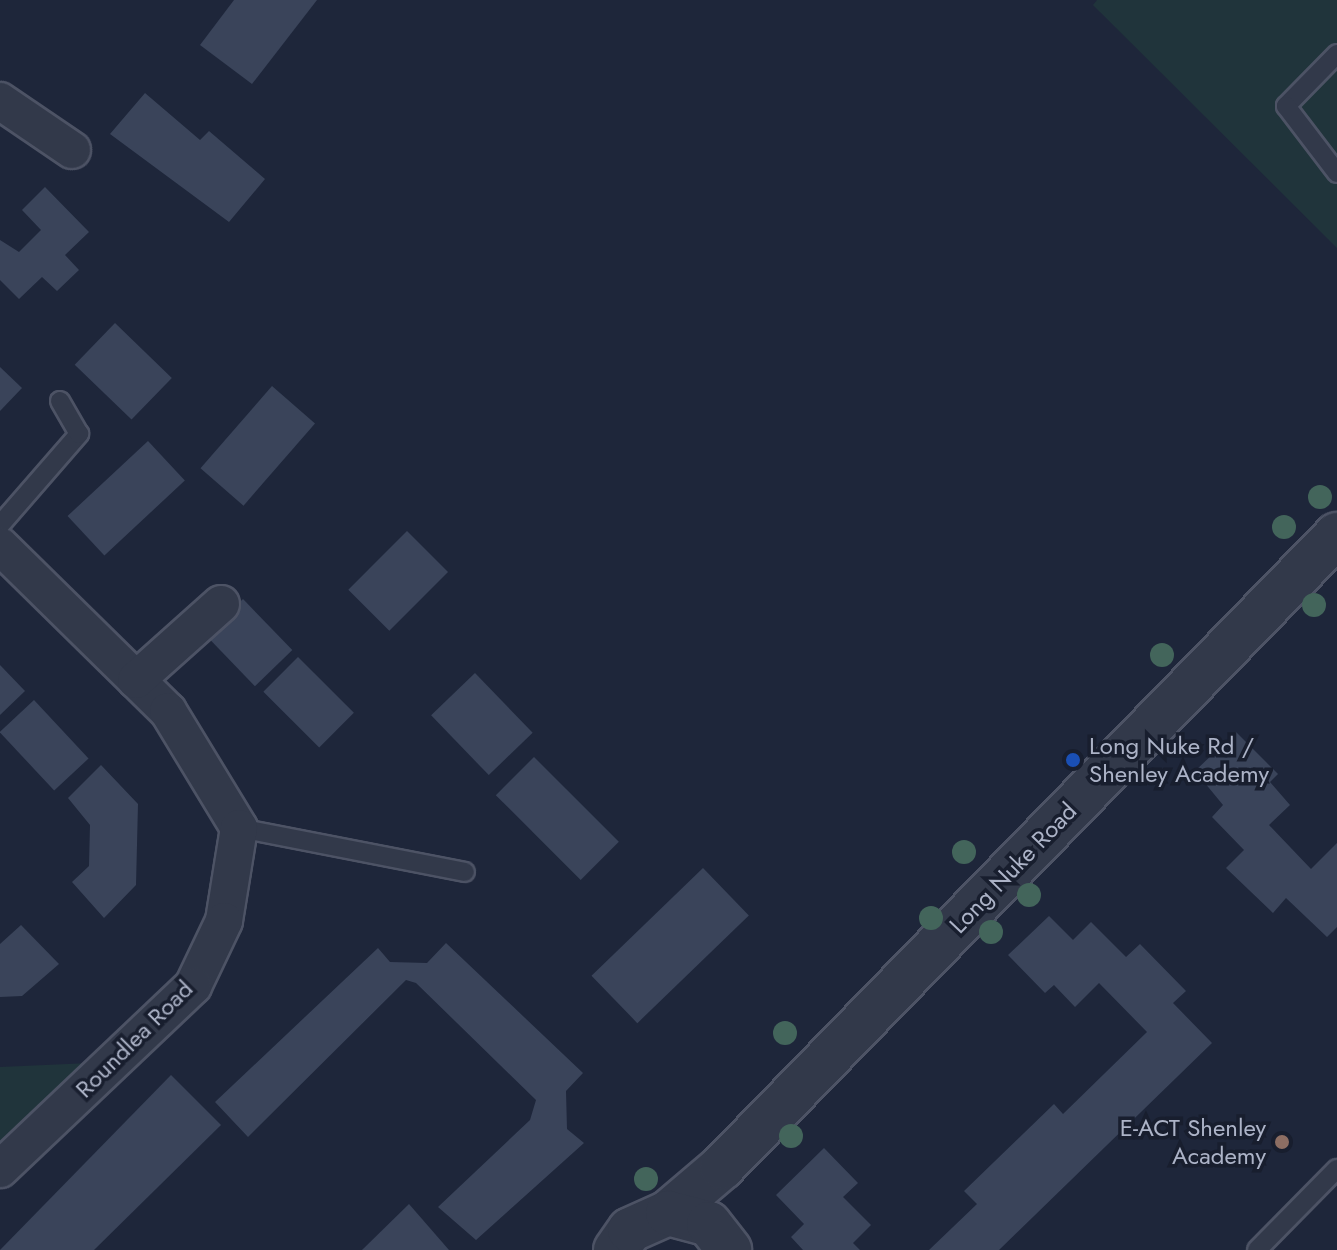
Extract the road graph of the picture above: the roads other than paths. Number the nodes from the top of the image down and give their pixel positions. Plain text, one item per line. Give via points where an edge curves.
1 (1337, 54) edge
2 (0, 101) edge
3 (72, 150) dead end
4 (1337, 173) edge
5 (60, 401) dead end
6 (0, 525) edge
7 (1337, 535) edge
8 (0, 546) edge
9 (221, 604) dead end
10 (136, 680) junction
11 (239, 828) junction
12 (465, 872) dead end
13 (753, 1131) junction
14 (0, 1169) edge
15 (1337, 1169) edge
16 (668, 1213) junction
17 (726, 1244) edge
18 (616, 1250) edge
19 (1257, 1250) edge

1 - 4 lane via 1286,106
2 - 3 street
5 - 6 lane via 79,434
7 - 13 street, Long Nuke Road
8 - 10 street
9 - 10 street
10 - 11 street via 168,711
11 - 12 lane
11 - 14 street, Roundlea Road via 224,921 193,986
13 - 16 street, Long Nuke Road
13 - 17 street, Long Nuke Road
15 - 19 lane
16 - 17 street, Long Nuke Road via 709,1224
16 - 18 street, Long Nuke Road via 630,1230

